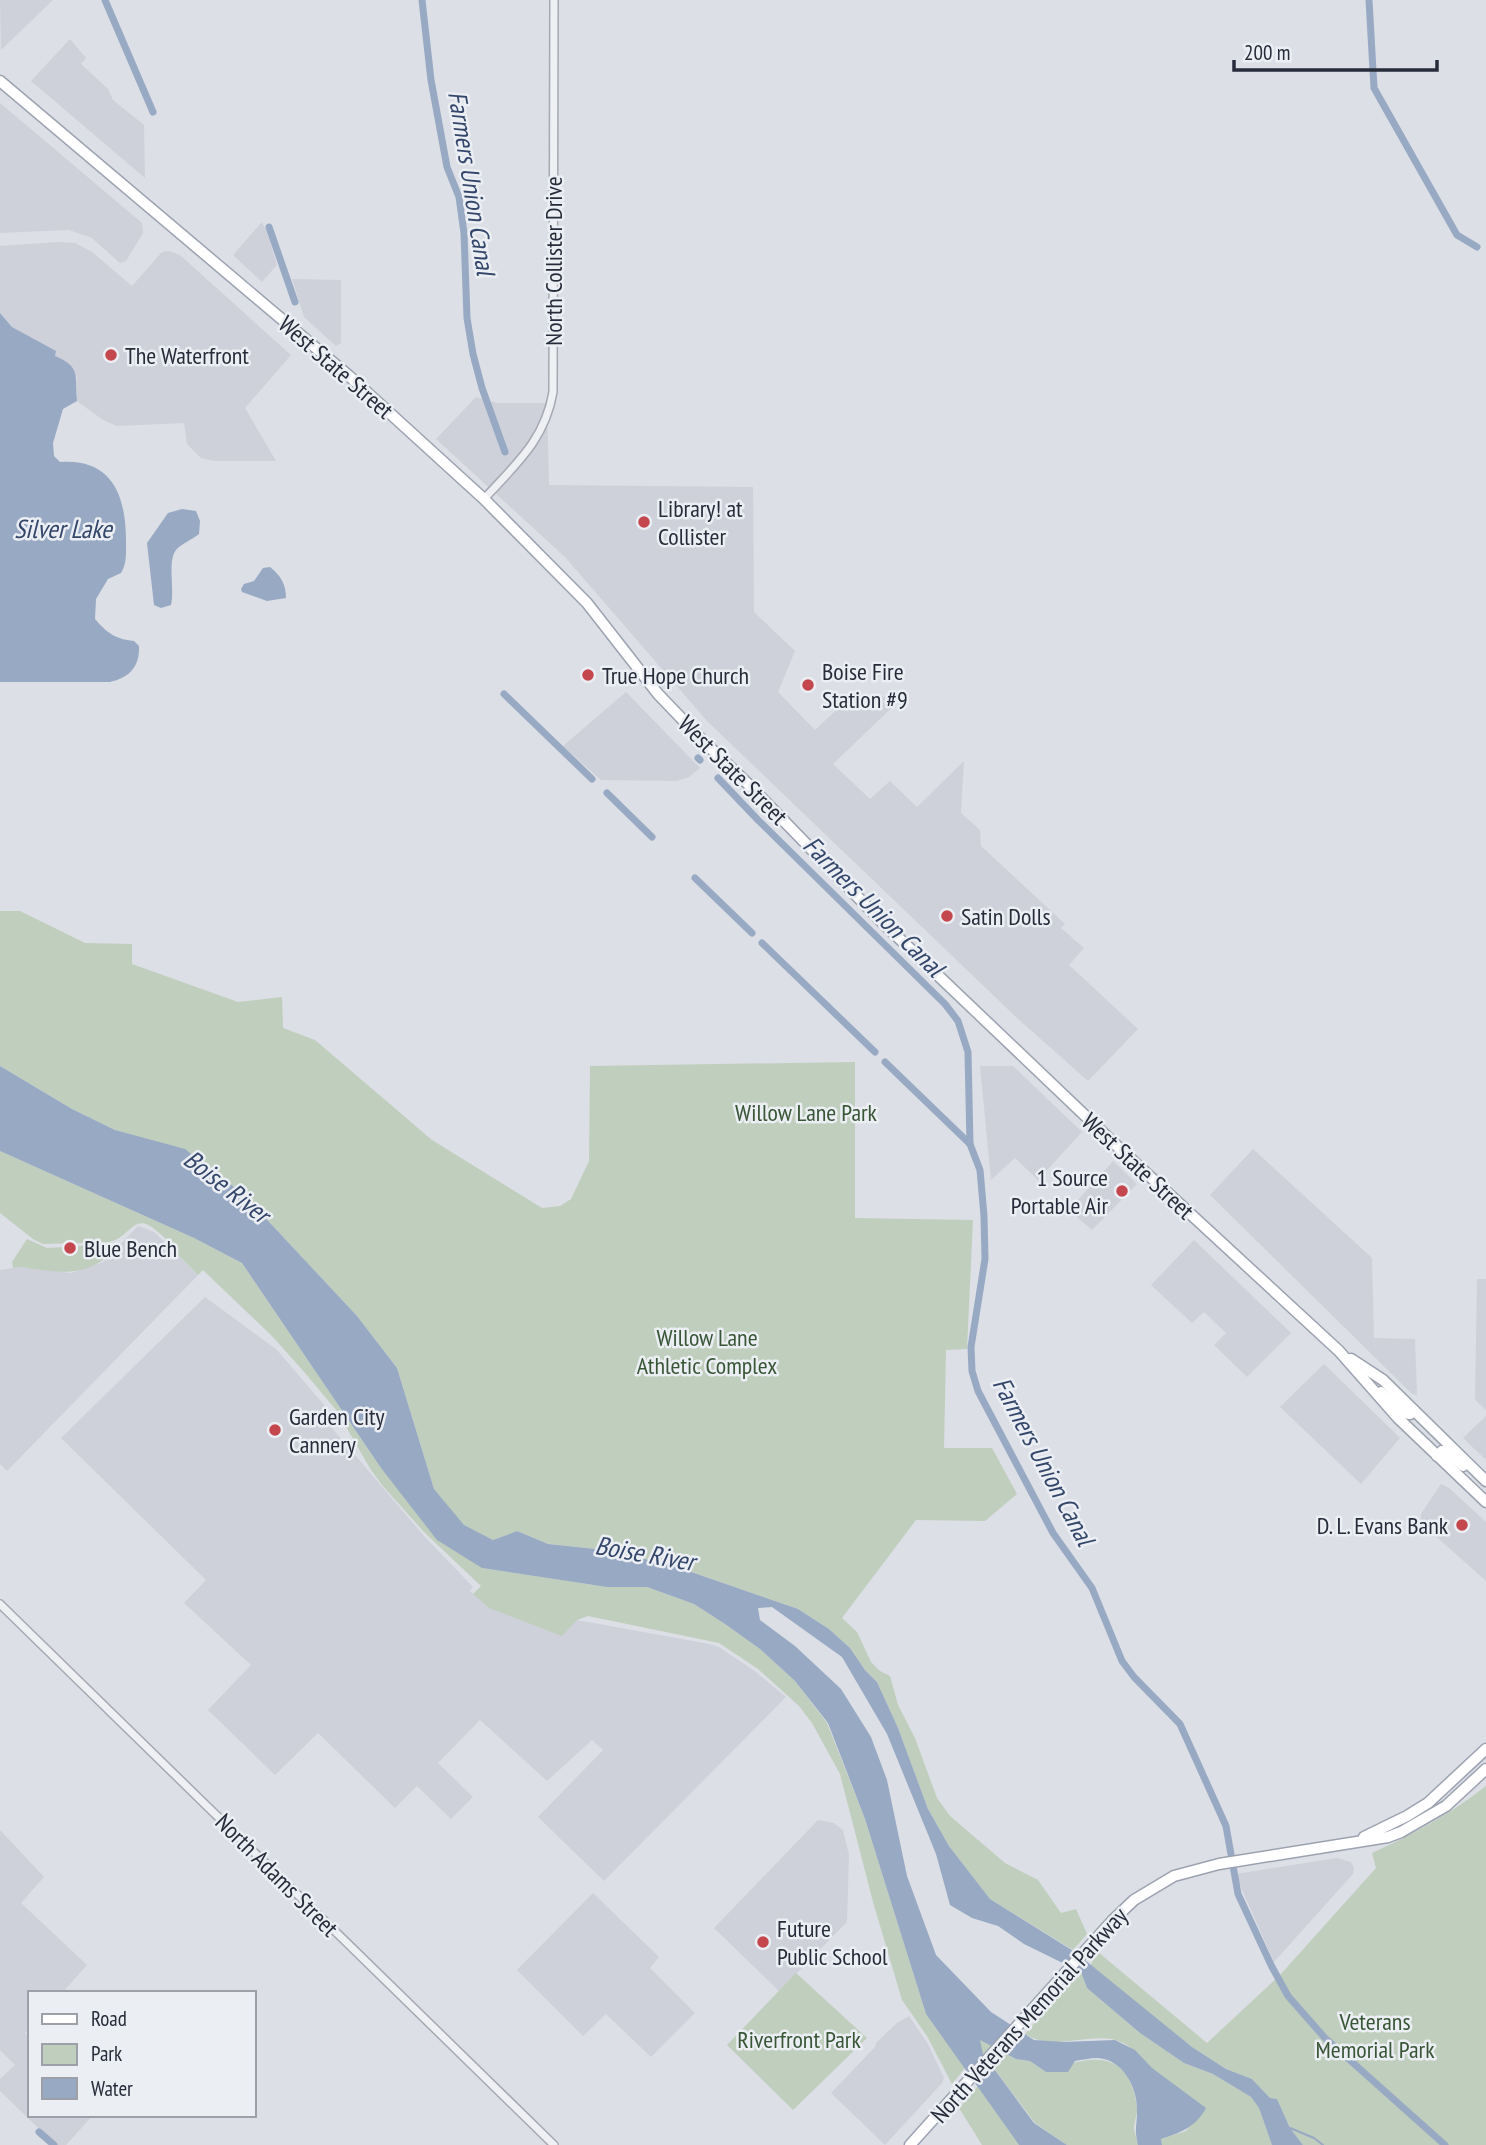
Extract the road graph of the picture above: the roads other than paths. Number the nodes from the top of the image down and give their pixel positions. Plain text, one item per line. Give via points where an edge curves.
1 (554, 0) edge
2 (0, 81) edge
3 (484, 499) junction
4 (1339, 1351) junction
5 (1371, 1387) junction
6 (1414, 1411) junction
7 (1437, 1455) junction
8 (1474, 1469) junction
9 (1486, 1481) edge
10 (1486, 1502) edge
11 (0, 1604) edge
12 (1486, 1749) edge
13 (1486, 1769) edge
14 (1354, 1842) junction
15 (554, 2145) edge
16 (910, 2145) edge

1 - 3 street, North Collister Drive via 551,408 538,438
2 - 3 main road, West State Street via 349,376
3 - 4 main road, West State Street via 587,603 658,694 702,741 888,928
4 - 5 main road, West State Street
4 - 6 main road, West State Street via 1383,1380
5 - 6 main road, West State Street via 1404,1413
5 - 7 main road, West State Street
6 - 8 main road, West State Street
7 - 8 main road, West State Street via 1445,1451
7 - 10 main road, West State Street
8 - 9 main road, West State Street
11 - 15 street, North Adams Street
12 - 14 main road, North Veterans Memorial Parkway via 1428,1802
13 - 14 main road, North Veterans Memorial Parkway via 1421,1822 1388,1837
14 - 16 main road, North Veterans Memorial Parkway via 1219,1864 1174,1876 1134,1900

